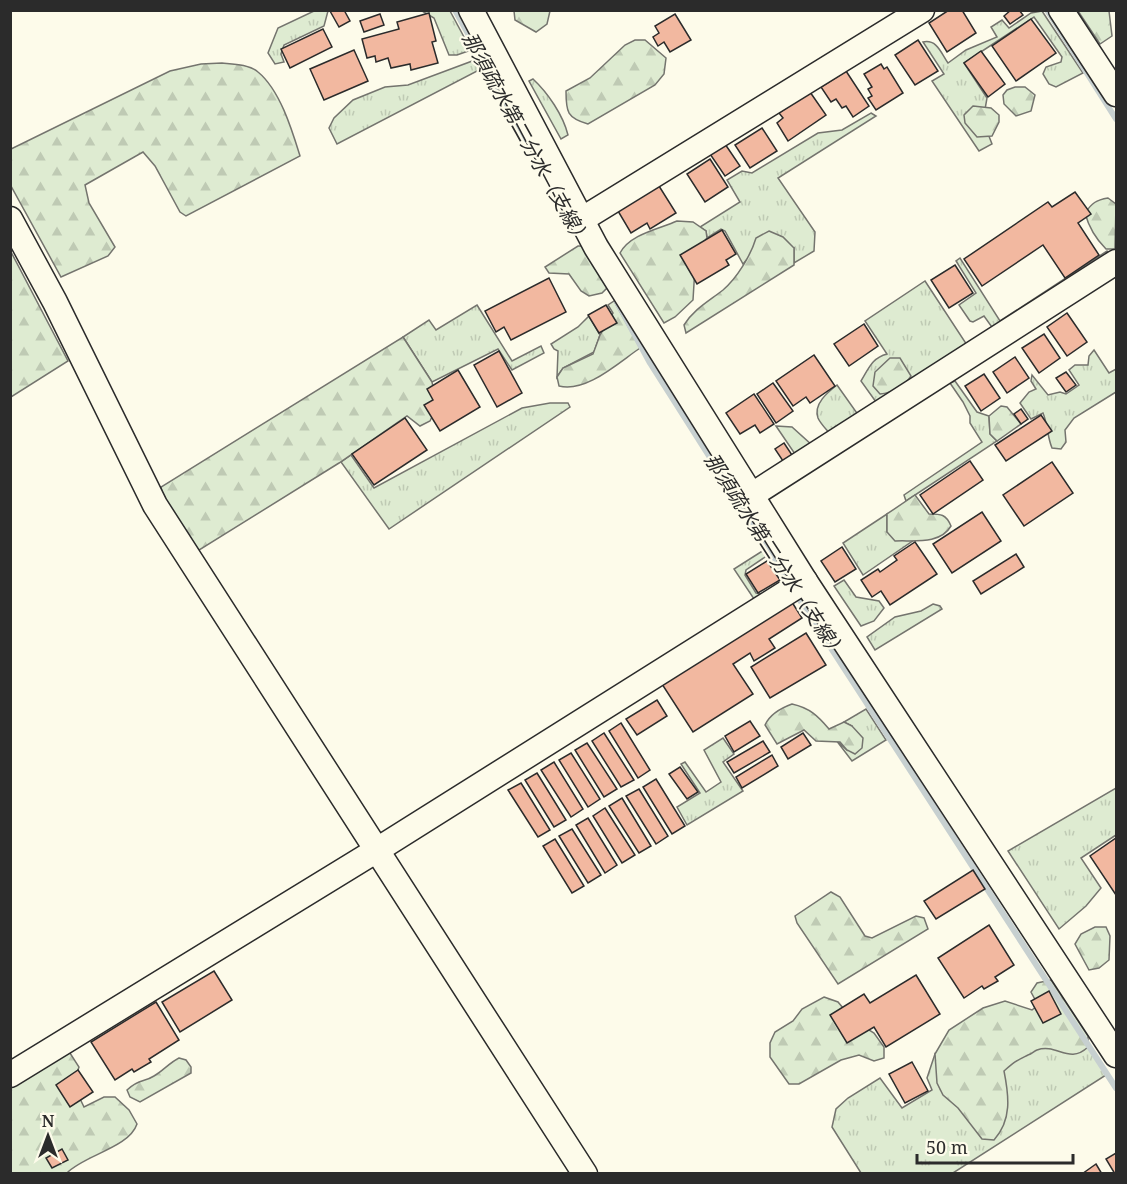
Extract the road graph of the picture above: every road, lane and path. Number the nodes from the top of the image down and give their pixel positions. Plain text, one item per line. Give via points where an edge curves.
1 (471, 10) edge
2 (922, 10) edge
3 (1061, 10) edge
4 (1116, 94) edge
5 (10, 219) edge
6 (581, 220) junction
7 (1116, 262) edge
8 (752, 495) junction
9 (806, 581) junction
10 (377, 850) junction
11 (1116, 1055) edge
12 (10, 1075) edge
13 (585, 1173) edge

1 - 6 street
2 - 6 street
3 - 4 street
5 - 10 street via 155,505
6 - 8 street
7 - 8 street
8 - 9 street
9 - 10 street
9 - 11 street
10 - 12 street
10 - 13 street

